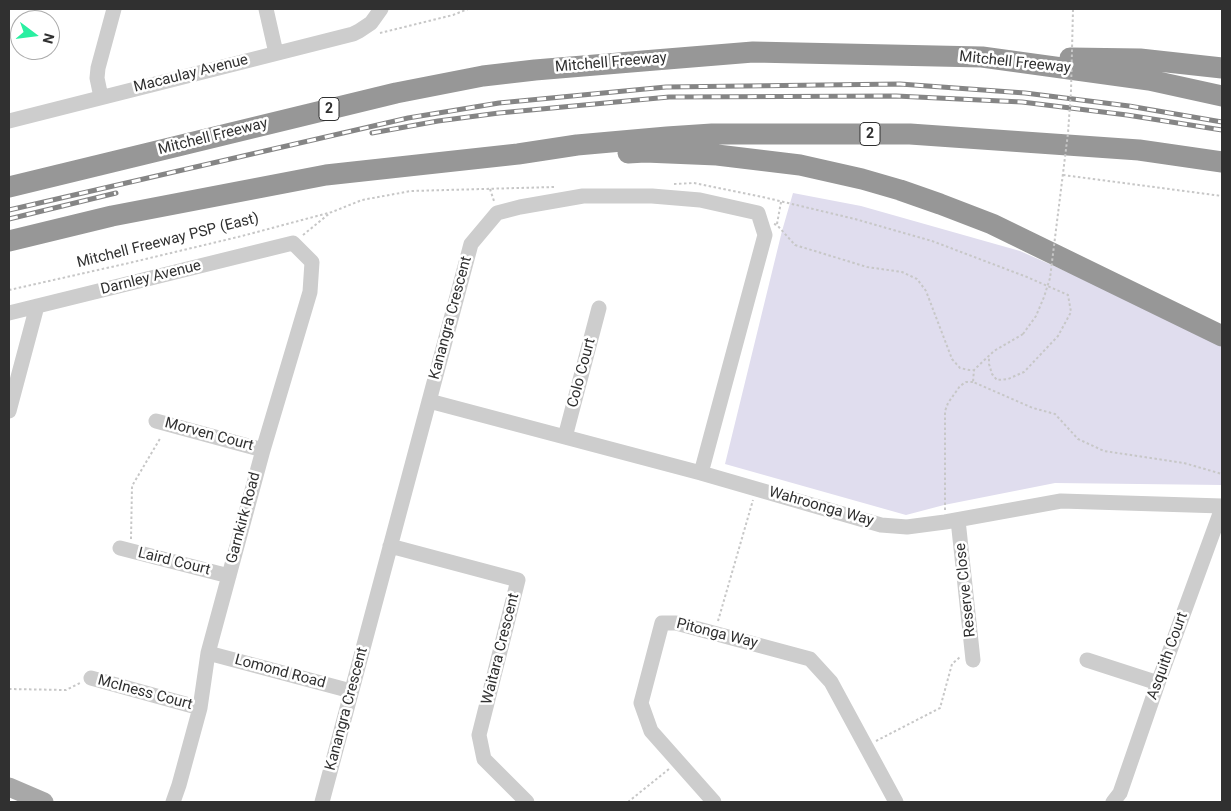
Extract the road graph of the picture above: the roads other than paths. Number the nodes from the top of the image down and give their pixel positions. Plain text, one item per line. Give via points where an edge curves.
1 (114, 9) edge
2 (266, 9) edge
3 (380, 9) edge
4 (276, 53) junction
5 (982, 57) junction
6 (1222, 68) edge
7 (1222, 96) edge
8 (101, 97) junction
9 (9, 121) edge
10 (518, 154) junction
11 (1222, 162) edge
12 (9, 187) edge
13 (9, 241) edge
14 (293, 243) joint
15 (37, 306) junction
16 (599, 308) dead end
17 (9, 313) edge
18 (1222, 336) edge
19 (429, 401) junction
20 (9, 411) edge
21 (162, 422) road end
22 (565, 437) junction
23 (262, 450) junction
24 (701, 474) junction
25 (1222, 507) edge
26 (952, 521) junction
27 (390, 546) junction
28 (125, 550) road end
29 (229, 576) junction
30 (208, 653) junction
31 (972, 654) road end
32 (1087, 660) dead end
33 (91, 678) road end
34 (1158, 683) junction
35 (351, 692) junction
36 (200, 708) junction
37 (9, 787) edge
38 (9, 797) edge
39 (21, 802) edge
40 (44, 802) edge
41 (173, 802) edge
42 (322, 802) edge
43 (527, 802) edge
44 (714, 802) edge
45 (896, 802) edge
46 (1112, 802) edge

1 - 8 street via 98,68
2 - 4 street
3 - 4 street, Macaulay Avenue via 371,23 353,34
4 - 8 street, Macaulay Avenue
5 - 6 highway via 1140,59
5 - 7 highway, Mitchell Freeway / 2 via 1149,80
5 - 12 highway, Mitchell Freeway / 2 via 753,52 483,76 396,93
8 - 9 street, Macaulay Avenue
10 - 11 highway, 2 via 577,145 712,134 910,134 1139,150
10 - 13 highway, 2 via 326,175 112,216
10 - 18 highway via 645,152 717,155 800,166 862,179 992,224
14 - 15 street, Darnley Avenue
14 - 23 street, Garnkirk Road via 312,262 310,292
15 - 17 street, Darnley Avenue
15 - 20 street
16 - 22 street, Colo Court
19 - 22 street, Wahroonga Way
19 - 24 street, Kanangra Crescent via 471,244 497,213 583,196 700,200 758,213 769,224
19 - 27 street, Kanangra Crescent
21 - 23 street, Morven Court
22 - 24 street, Wahroonga Way
23 - 29 street, Garnkirk Road
24 - 26 street, Wahroonga Way via 882,525 907,527
25 - 26 street, Wahroonga Way via 1061,501
25 - 34 street, Asquith Court
26 - 31 street, Reserve Close
27 - 35 street, Kanangra Crescent
27 - 43 street, Waitara Crescent via 518,580 479,735 484,759
28 - 29 street, Laird Court
29 - 30 street, Garnkirk Road
30 - 35 street, Lomond Road
30 - 36 street, Garnkirk Road
32 - 34 street
33 - 36 street, McIness Court
34 - 46 street, Asquith Court via 1120,793
35 - 42 street, Kanangra Crescent
36 - 41 street, Garnkirk Road
37 - 40 main road
38 - 39 main road
44 - 45 street, Pitonga Way via 651,730 641,703 662,623 715,632 810,659 831,682

